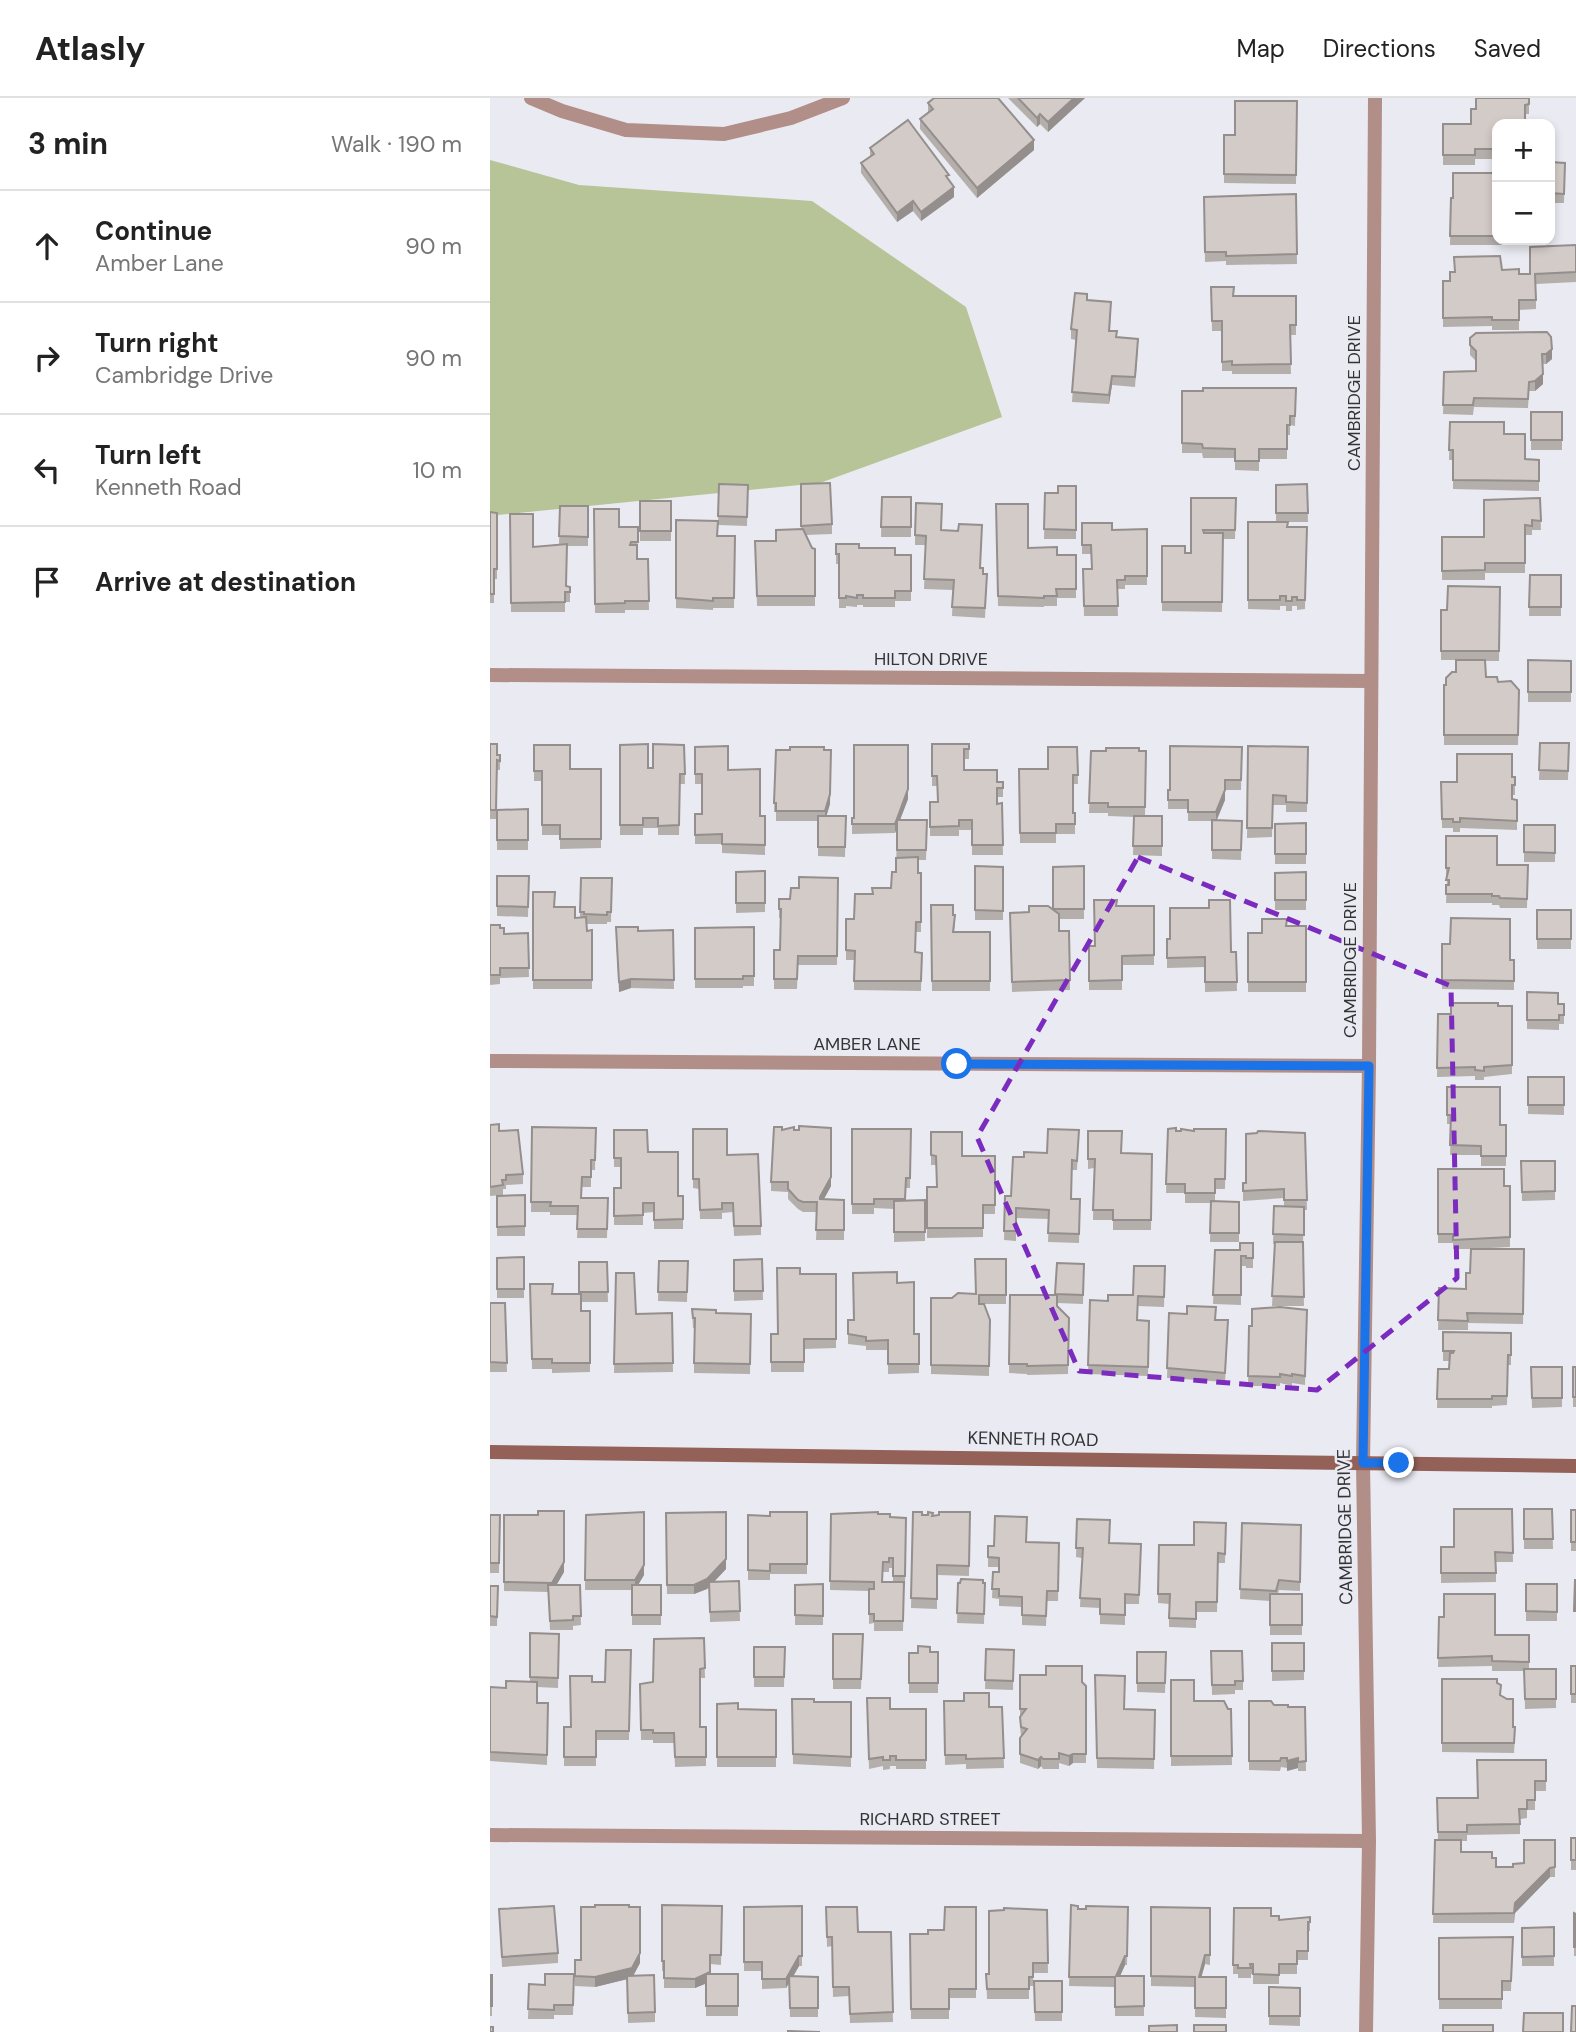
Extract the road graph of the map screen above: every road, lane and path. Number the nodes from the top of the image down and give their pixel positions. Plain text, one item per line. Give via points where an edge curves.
1 (531, 98) edge
2 (843, 98) edge
3 (1375, 98) edge
4 (490, 675) edge
5 (1371, 681) junction
6 (490, 1061) edge
7 (1369, 1066) junction
8 (490, 1452) edge
9 (1363, 1463) junction
10 (1576, 1466) edge
11 (490, 1835) edge
12 (1369, 1841) junction
13 (1366, 2032) edge

1 - 2 street via 626,130 724,134 792,118
3 - 5 street, CAMBRIDGE DRIVE
4 - 5 street, HILTON DRIVE
5 - 7 street, CAMBRIDGE DRIVE
6 - 7 street, AMBER LANE
7 - 9 street, CAMBRIDGE DRIVE
8 - 9 street, KENNETH ROAD
9 - 10 street, KENNETH ROAD
9 - 12 street, CAMBRIDGE DRIVE
11 - 12 street, RICHARD STREET
12 - 13 street, CAMBRIDGE DRIVE

